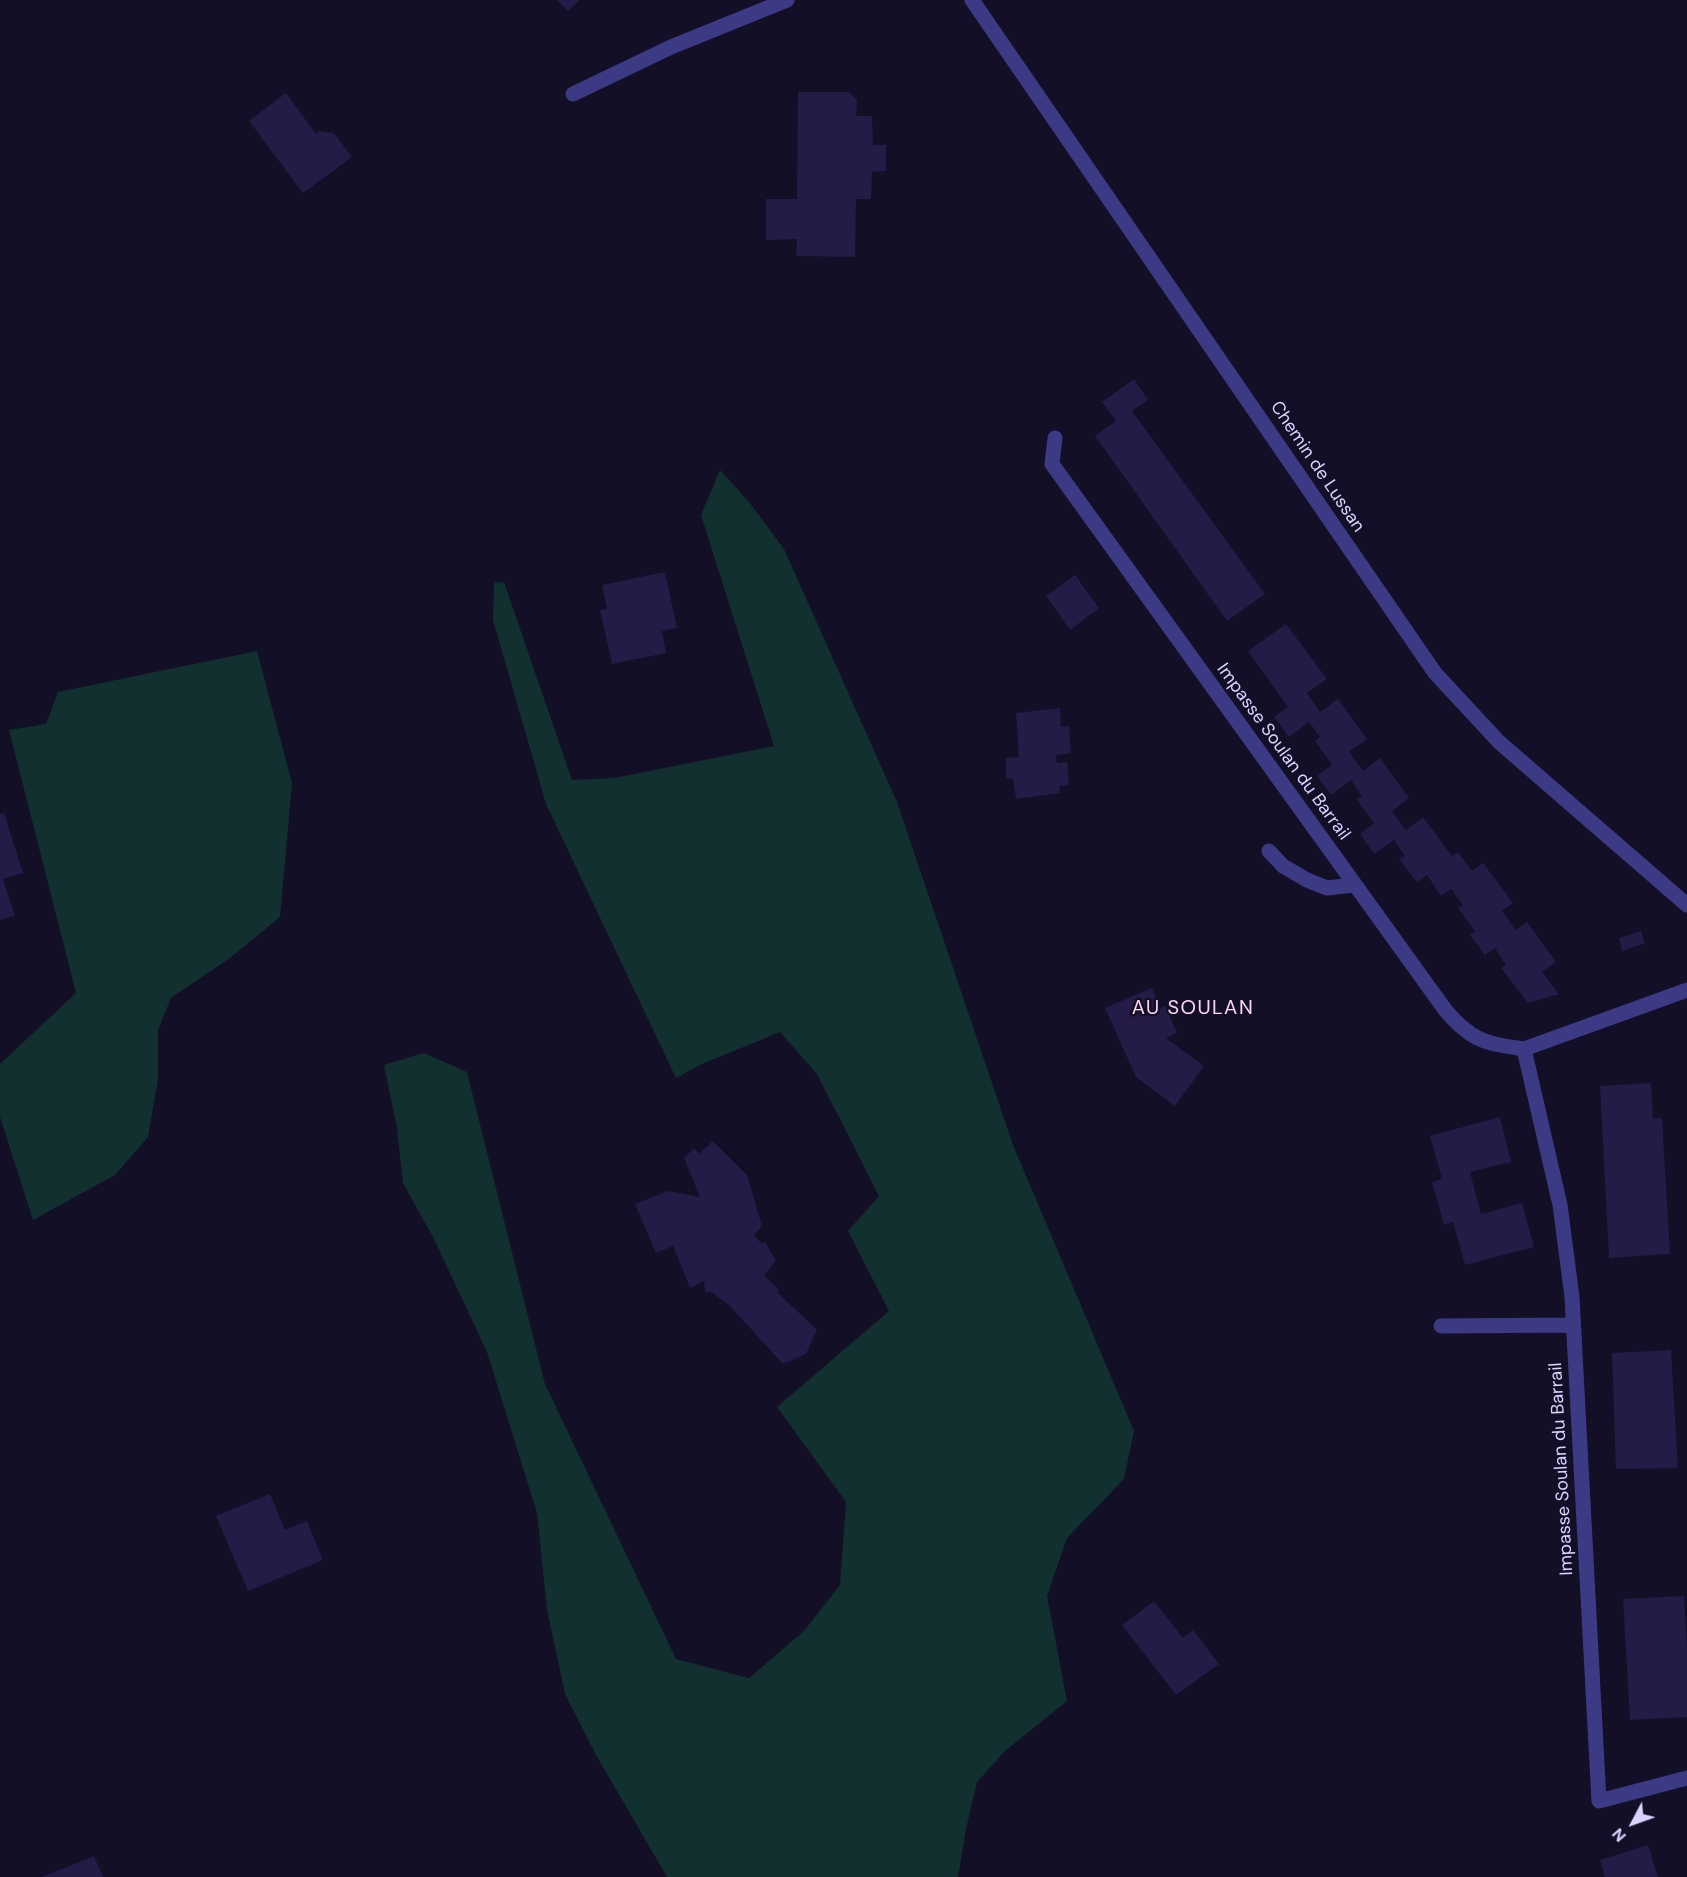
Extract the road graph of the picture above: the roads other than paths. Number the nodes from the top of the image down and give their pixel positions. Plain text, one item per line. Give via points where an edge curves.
1 (787, 0) edge
2 (972, 0) edge
3 (573, 94) dead end
4 (1055, 438) dead end
5 (1269, 851) dead end
6 (1354, 885) junction
7 (1687, 905) edge
8 (1687, 990) edge
9 (1524, 1049) junction
10 (1573, 1325) junction
11 (1441, 1326) dead end
12 (1687, 1778) edge

1 - 3 street via 671,46
2 - 7 street, Chemin de Lussan via 1435,673 1499,742
4 - 6 street, Impasse Soulan du Barrail via 1052,464
5 - 6 street via 1283,866 1307,880 1328,888
6 - 9 street, Impasse Soulan du Barrail via 1455,1022 1486,1043
8 - 9 street, Impasse Soulan du Barrail
9 - 10 street, Impasse Soulan du Barrail via 1560,1205
10 - 11 street
10 - 12 street, Impasse Soulan du Barrail via 1599,1801

